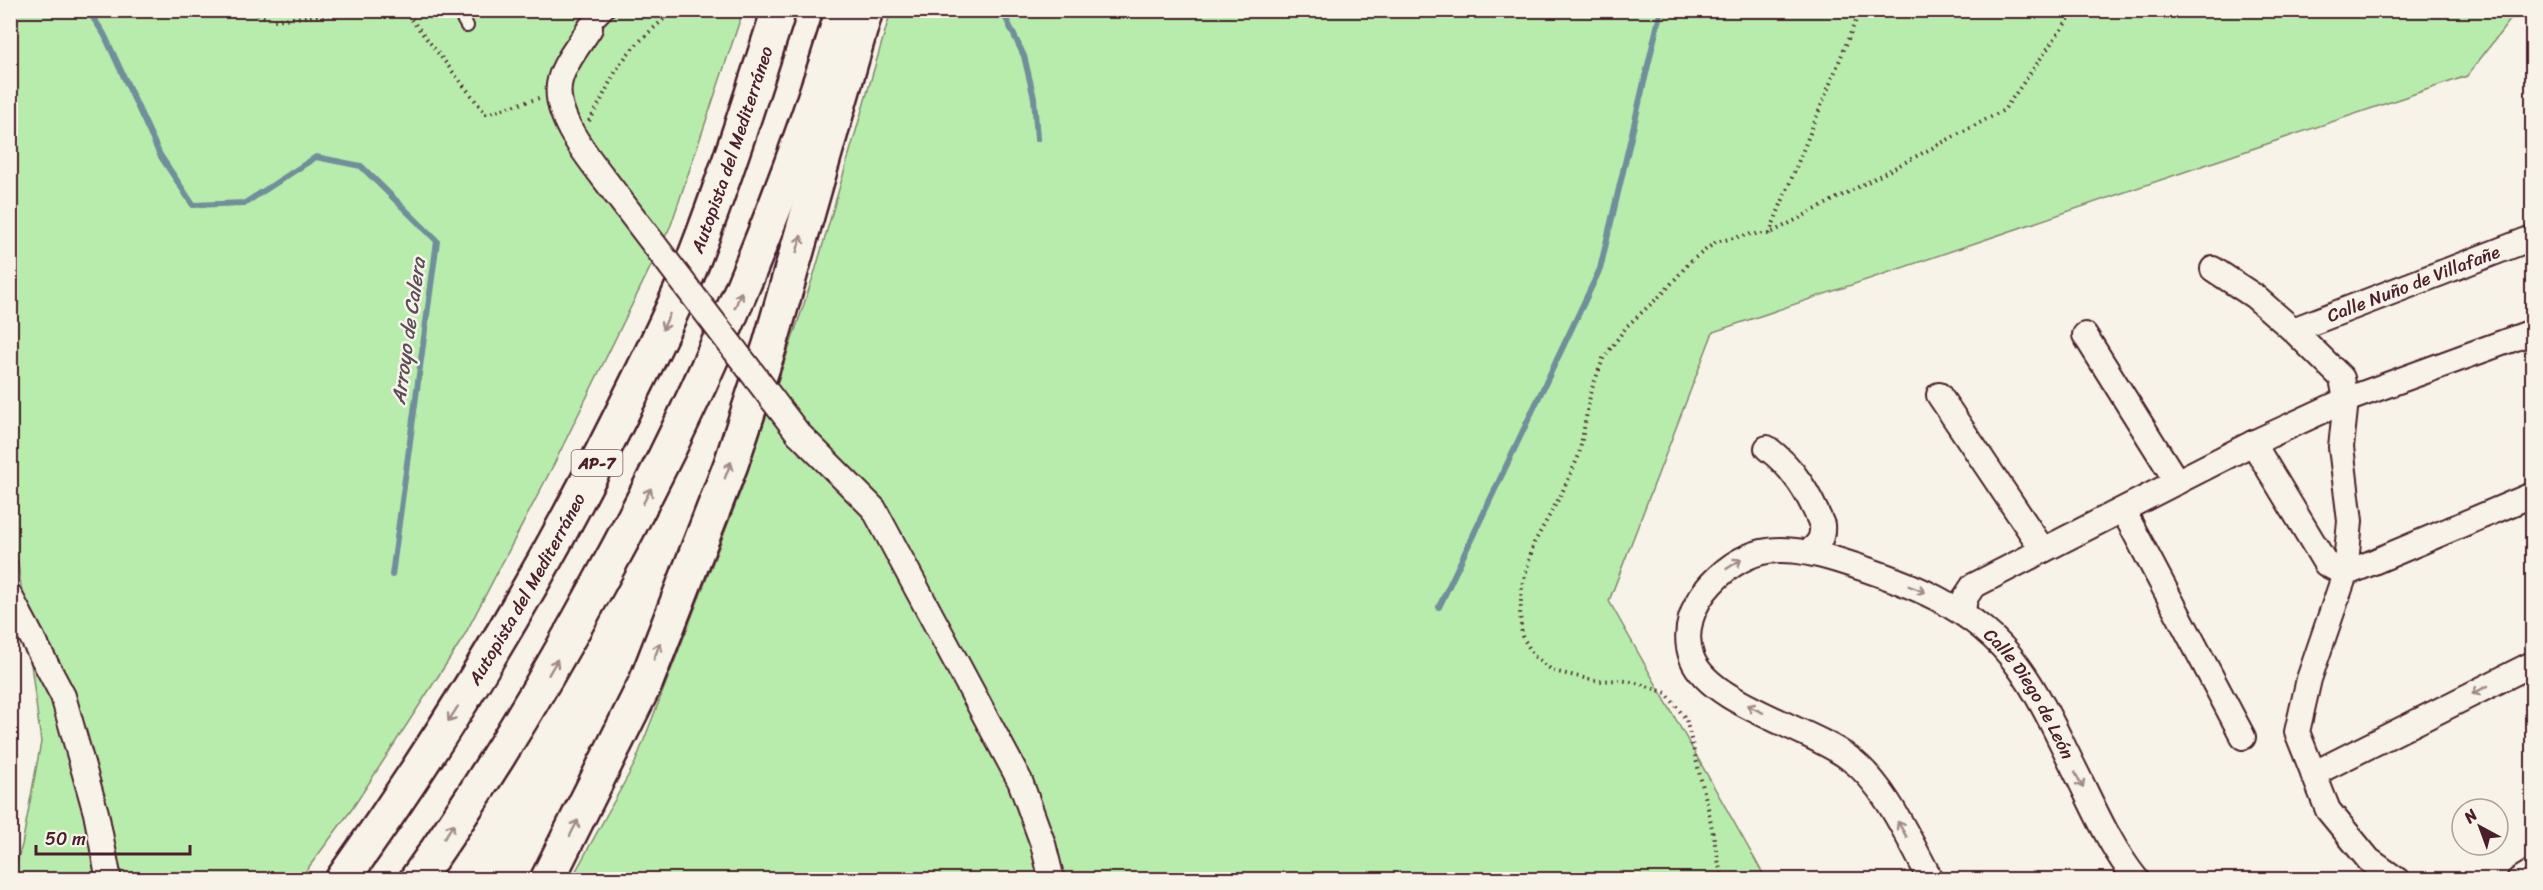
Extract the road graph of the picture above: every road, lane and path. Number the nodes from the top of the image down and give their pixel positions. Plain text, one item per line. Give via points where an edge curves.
1 (246, 10) edge
2 (372, 10) edge
3 (404, 10) edge
4 (458, 10) edge
5 (608, 10) edge
6 (674, 10) edge
7 (779, 10) edge
8 (843, 10) edge
9 (866, 10) edge
10 (1860, 10) edge
11 (2075, 10) edge
12 (467, 26) dead end
13 (590, 28) joint
14 (557, 92) junction
15 (577, 139) junction
16 (1769, 234) junction
17 (2532, 238) edge
18 (2213, 269) dead end
19 (2293, 330) junction
20 (2532, 332) edge
21 (2085, 335) dead end
22 (1938, 395) dead end
23 (2346, 400) junction
24 (2253, 443) junction
25 (1767, 448) dead end
26 (2178, 482) junction
27 (2532, 495) edge
28 (2122, 510) junction
29 (1817, 513) junction
30 (2043, 550) junction
31 (1809, 551) junction
32 (1863, 568) junction
33 (2345, 574) junction
34 (10, 596) edge
35 (1963, 611) junction
36 (2532, 664) edge
37 (2243, 737) dead end
38 (2313, 774) junction
39 (2532, 872) edge
40 (109, 879) edge
41 (342, 879) edge
42 (416, 879) edge
43 (547, 879) edge
44 (1052, 879) edge
45 (1722, 879) edge
46 (1931, 879) edge
47 (2137, 879) edge
48 (2397, 879) edge
49 (2519, 879) edge

1 - 2 path via 274,20
3 - 14 path via 486,114
4 - 12 lane
5 - 13 lane
6 - 15 path via 640,40 622,63
7 -> 41 highway, Autopista del Mediterráneo / AP-7 via 693,261 584,490 489,659
42 -> 8 highway via 552,670 647,495 735,308 819,87
43 -> 9 highway via 646,682 731,464 770,345
10 - 16 path
11 - 16 path via 2004,111
13 - 14 street via 560,78
14 - 15 street via 558,105
15 - 44 street, bridge via 798,433 874,509 1020,781
16 - 45 path via 1716,242 1691,261 1627,326 1603,359 1591,391 1579,455 1534,543 1522,586 1522,636 1534,656 1553,671 1598,681 1621,680 1666,693 1686,719
17 - 19 street, Calle Nuño de Villafañe
18 - 19 street via 2254,296
19 - 23 street via 2342,378
20 - 23 street
21 - 26 street
22 - 30 street
23 - 24 street
23 - 33 street via 2341,447 2350,521
24 - 26 street
24 - 33 street via 2326,564
25 - 29 street via 1795,473
26 - 28 street
27 - 33 street
28 - 30 street
28 - 37 street
29 - 31 street via 1823,532 1820,542
29 - 32 street via 1837,542
30 - 35 street via 1972,586
31 - 32 street, Calle Diego de León
46 -> 31 street, Calle Diego de León via 1881,792 1849,758 1725,695 1700,673 1692,659 1688,645 1691,617 1708,586 1722,572 1740,560 1776,548
32 -> 35 street, Calle Diego de León
33 - 38 street via 2309,679 2297,732
34 - 40 street via 63,696 96,813
35 -> 47 street, Calle Diego de León via 2018,665 2110,842
36 -> 38 street
38 - 48 street via 2328,810 2369,860
39 - 49 street

